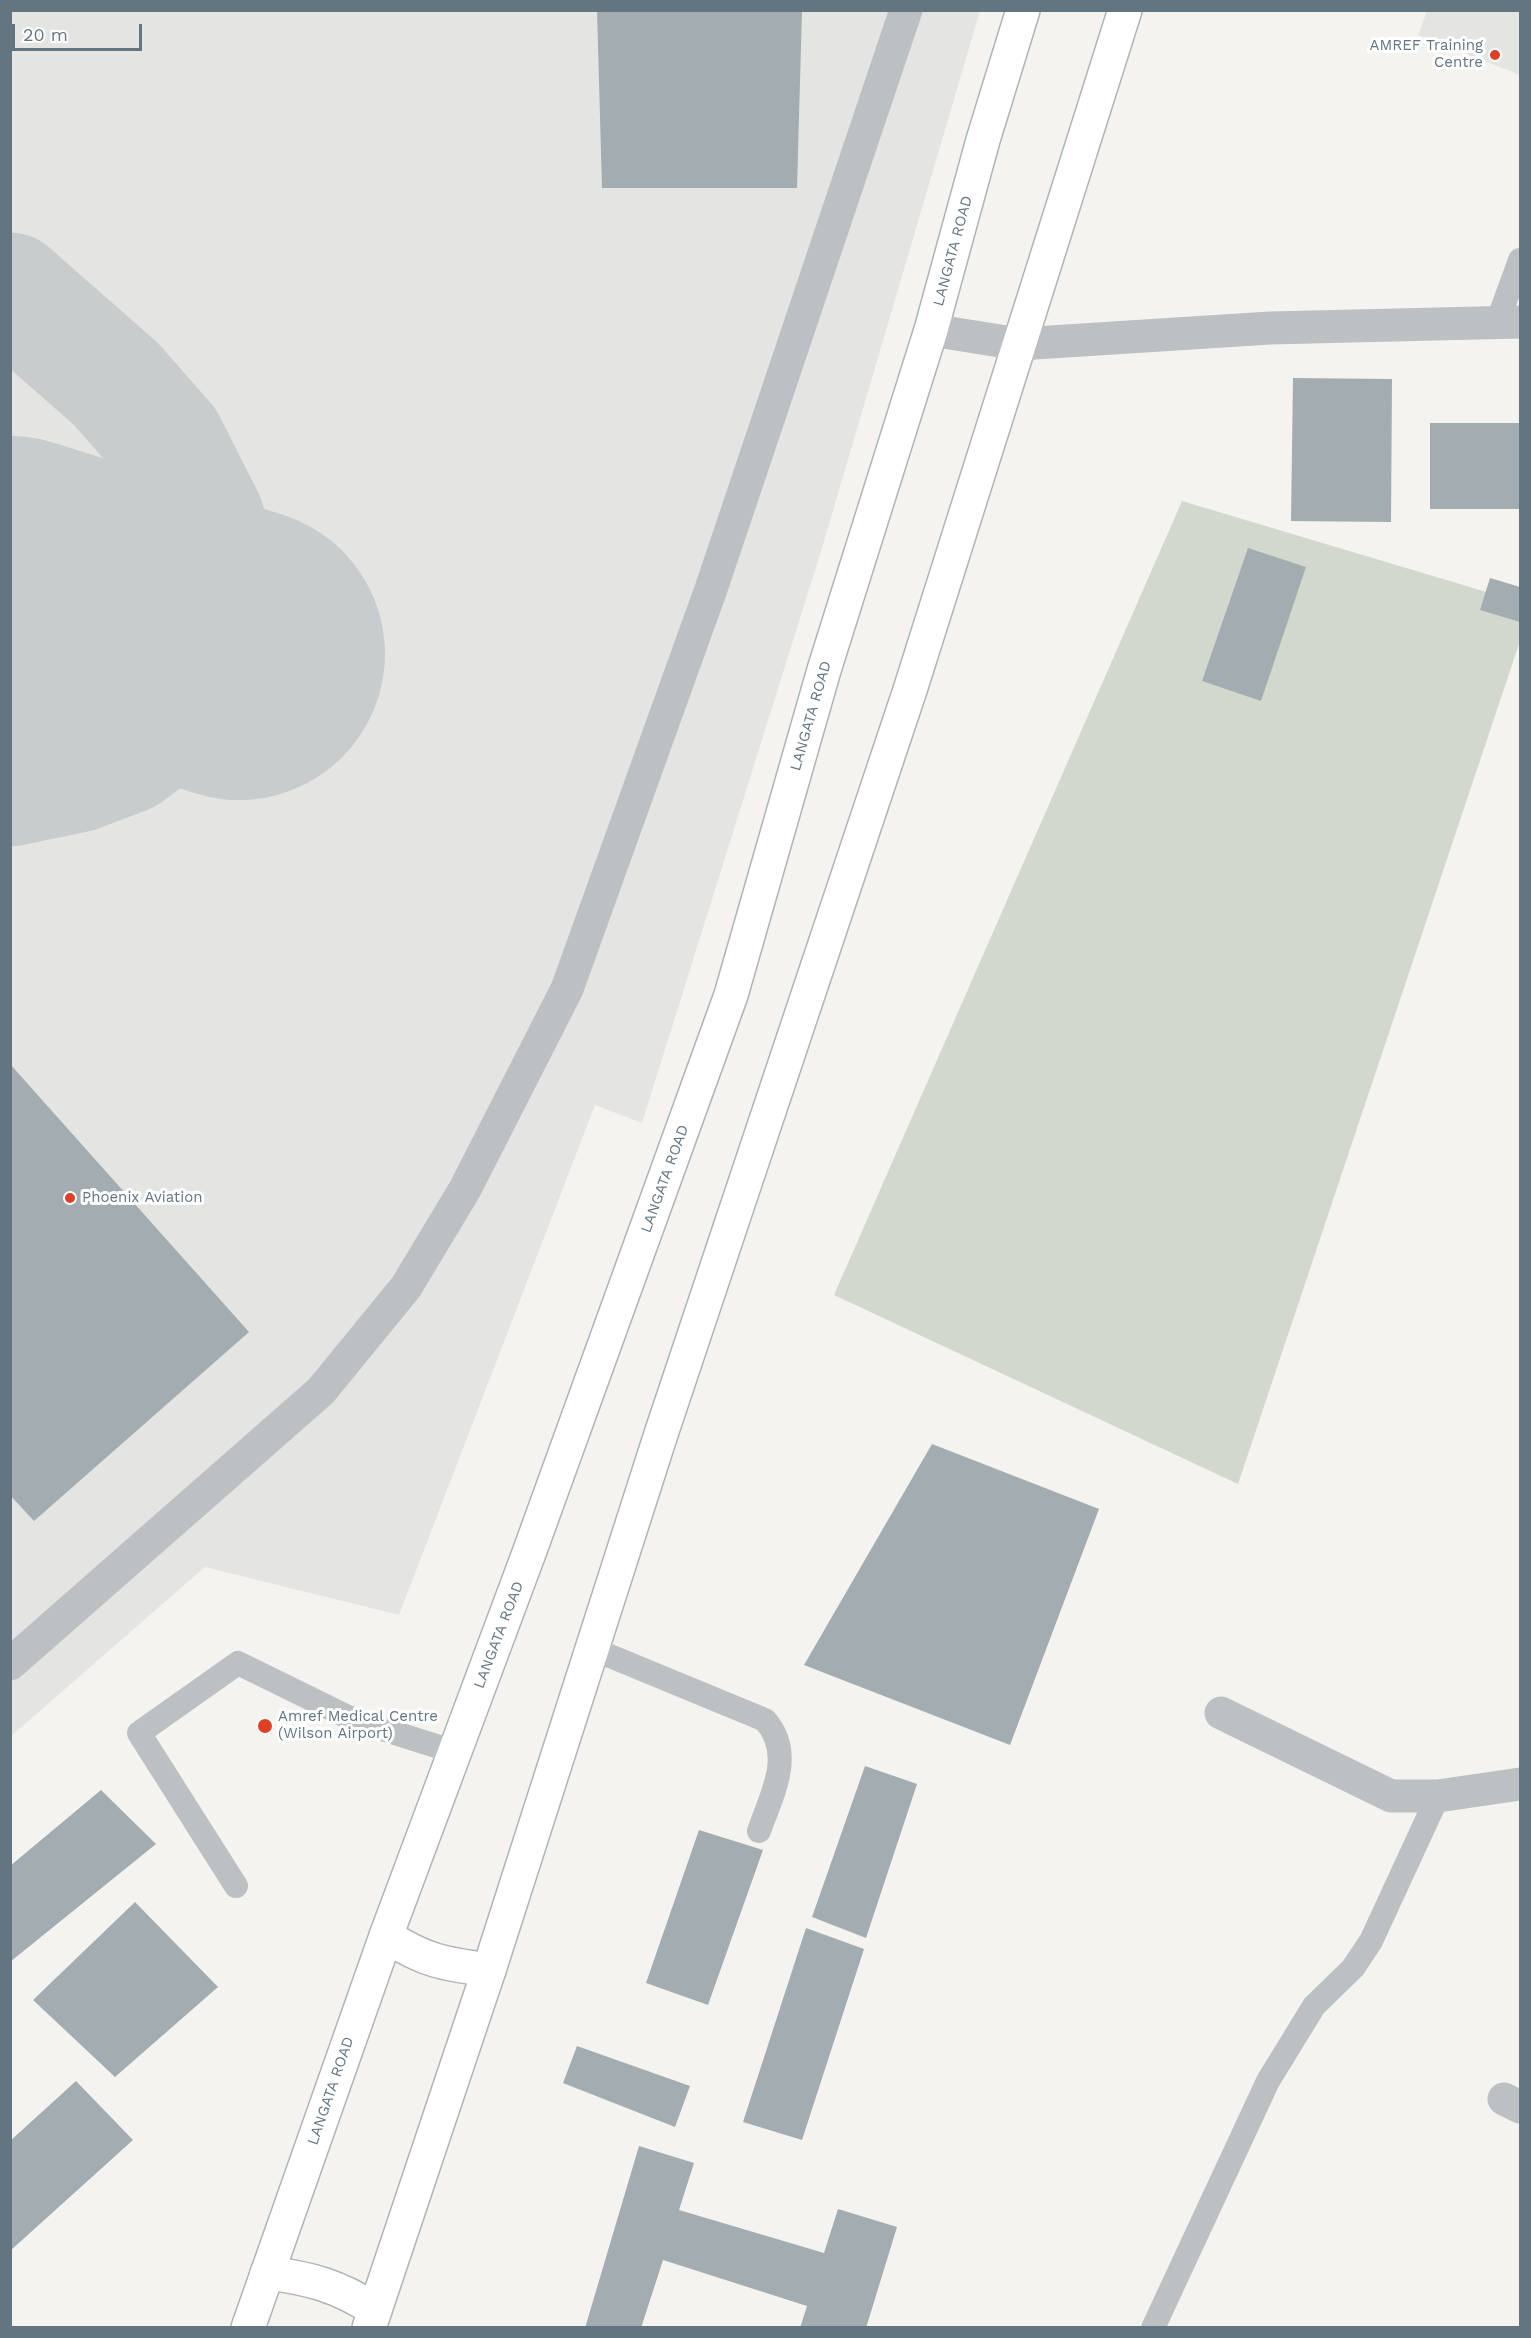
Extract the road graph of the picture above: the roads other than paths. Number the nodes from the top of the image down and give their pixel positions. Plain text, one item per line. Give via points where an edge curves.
1 (906, 10) edge
2 (1023, 10) edge
3 (1125, 10) edge
4 (1521, 260) edge
5 (1509, 322) edge
6 (932, 330) junction
7 (1019, 344) junction
8 (593, 1649) junction
9 (10, 1664) edge
10 (1221, 1713) dead end
11 (455, 1752) junction
12 (1521, 1784) edge
13 (1438, 1796) junction
14 (759, 1831) dead end
15 (236, 1886) dead end
16 (386, 1936) junction
17 (489, 1970) junction
18 (267, 2272) junction
19 (372, 2319) edge
20 (248, 2328) edge
21 (1153, 2328) edge

1 - 9 street via 711,589 567,989 465,1189 406,1287 321,1391
2 - 6 main road, LANGATA ROAD
3 - 7 main road
4 - 5 lane
5 - 7 street via 1270,328
6 - 7 street
6 - 11 main road, LANGATA ROAD via 824,670 731,995
7 - 8 main road via 910,690
8 - 14 lane via 765,1720 779,1744 781,1767
8 - 17 main road
10 - 13 street via 1391,1796
11 - 15 lane via 354,1720 238,1663 139,1733
11 - 16 main road, LANGATA ROAD
12 - 13 street
13 - 21 lane via 1371,1941 1353,1968 1314,2006 1268,2081
16 - 17 main road via 436,1962
16 - 18 main road, LANGATA ROAD
17 - 19 main road
18 - 19 main road via 325,2283 353,2295
18 - 20 main road, LANGATA ROAD

